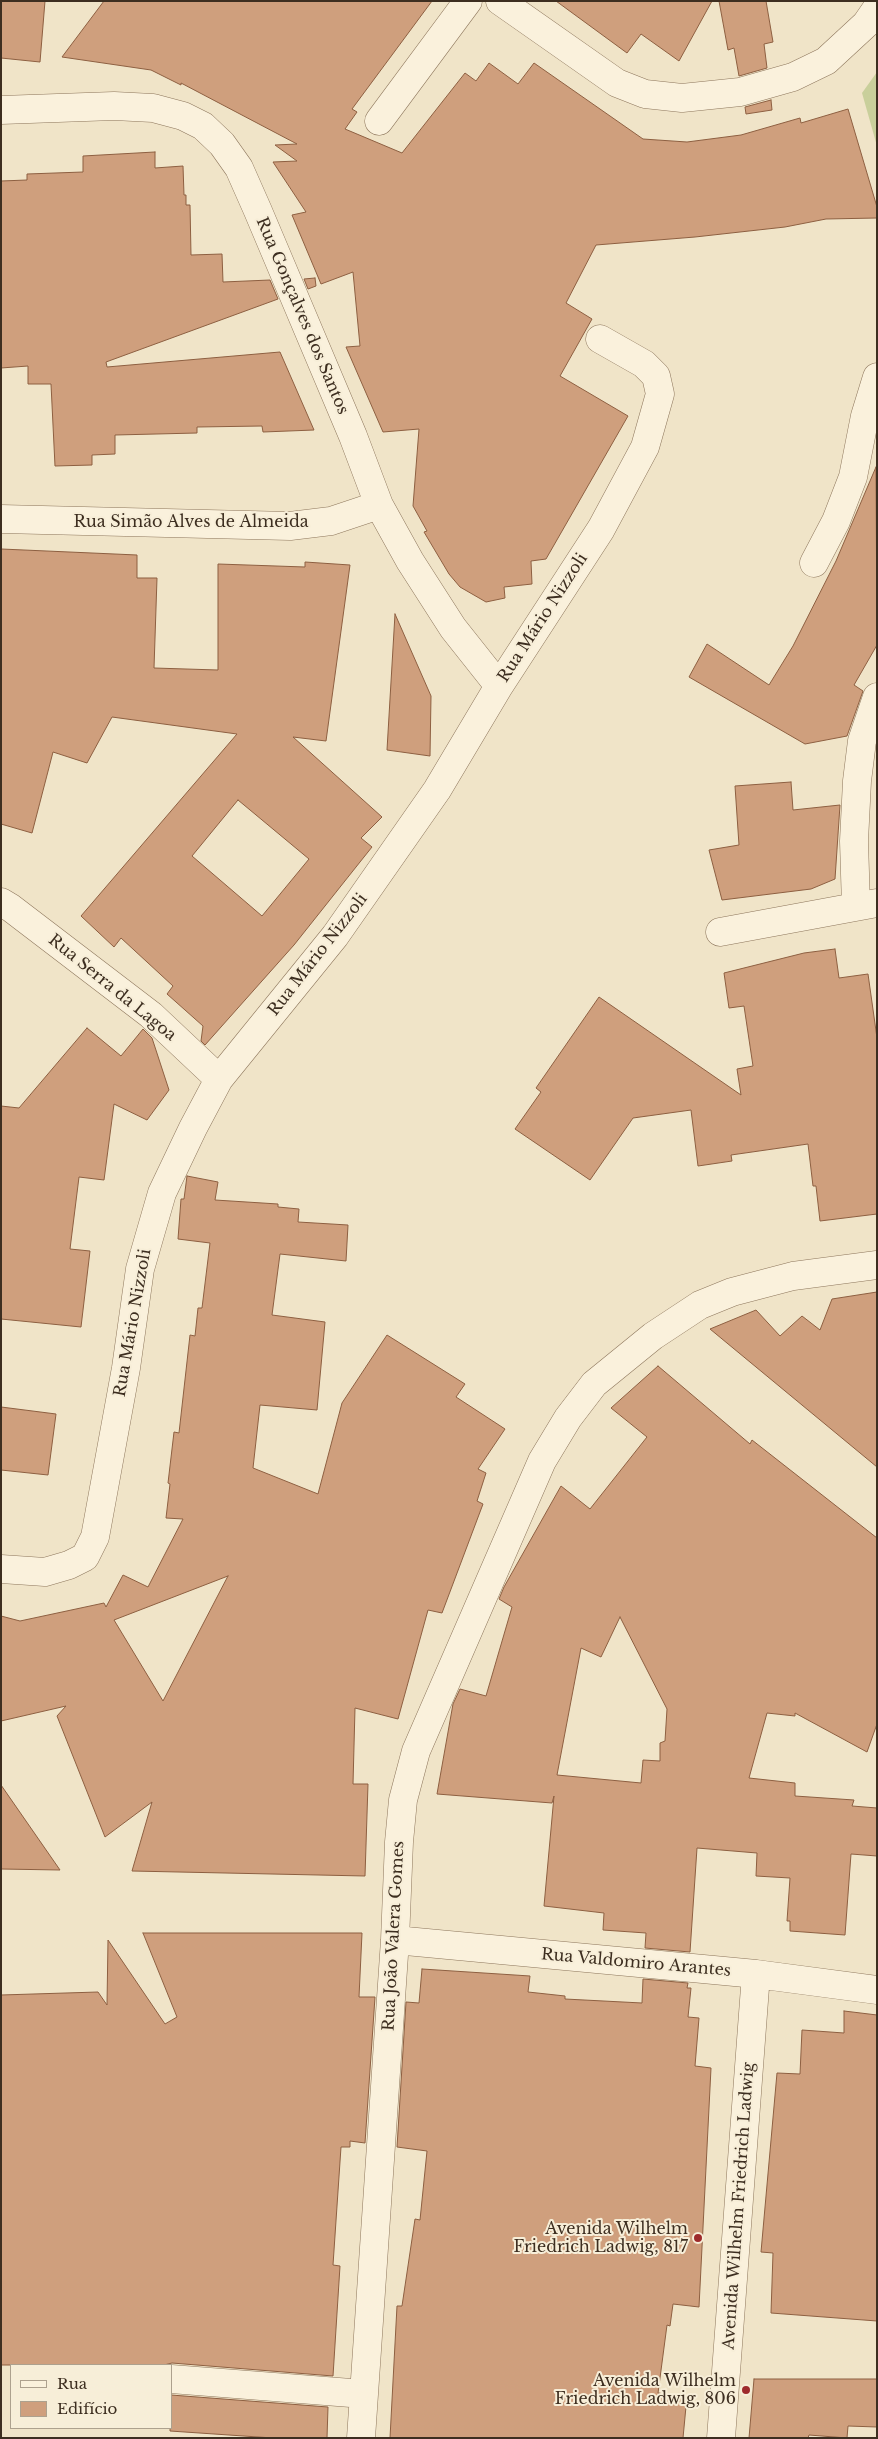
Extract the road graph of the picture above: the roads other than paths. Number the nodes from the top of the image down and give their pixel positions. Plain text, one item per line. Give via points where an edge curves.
1 (468, 1) edge
2 (500, 1) edge
3 (877, 8) edge
4 (1, 110) edge
5 (379, 121) dead end
6 (600, 339) dead end
7 (877, 377) edge
8 (379, 505) junction
9 (1, 520) edge
10 (814, 563) dead end
11 (498, 686) junction
12 (877, 696) edge
13 (1, 902) edge
14 (866, 904) edge
15 (720, 932) dead end
16 (220, 1079) junction
17 (877, 1265) edge
18 (1, 1569) edge
19 (395, 1940) junction
20 (756, 1974) junction
21 (877, 1990) edge
22 (172, 2379) edge
23 (364, 2394) junction
24 (360, 2438) edge
25 (721, 2438) edge

1 - 5 street
2 - 3 street via 617,83 645,94 682,98 740,92 793,77 826,60 866,24
4 - 8 street, Rua Gonçalves dos Santos via 114,106 153,108 204,126 222,144 239,168 258,211 354,436
6 - 11 street, Rua Mário Nizzoli via 644,364 656,376 660,394 655,415 645,446 601,529
7 - 10 street via 865,416 854,477
8 - 9 street, Rua Simão Alves de Almeida via 331,521 290,526
8 - 11 street, Rua Gonçalves dos Santos via 448,619
11 - 16 street, Rua Mário Nizzoli via 403,841 335,936
12 - 14 street via 862,742 857,781 854,841
13 - 16 street, Rua Serra da Lagoa via 151,1015
14 - 15 street
16 - 18 street, Rua Mário Nizzoli via 162,1193 140,1269 126,1368 95,1537 85,1557 69,1565 45,1572
17 - 19 street, Rua João Valera Gomes via 793,1276 732,1292 700,1305 653,1336 594,1384 568,1418 542,1461 416,1752 398,1842
19 - 20 street, Rua Valdomiro Arantes
19 - 23 street, Rua João Valera Gomes
20 - 21 street, Rua Valdomiro Arantes
20 - 25 street, Avenida Wilhelm Friedrich Ladwig
22 - 23 street
23 - 24 street, Rua João Valera Gomes

